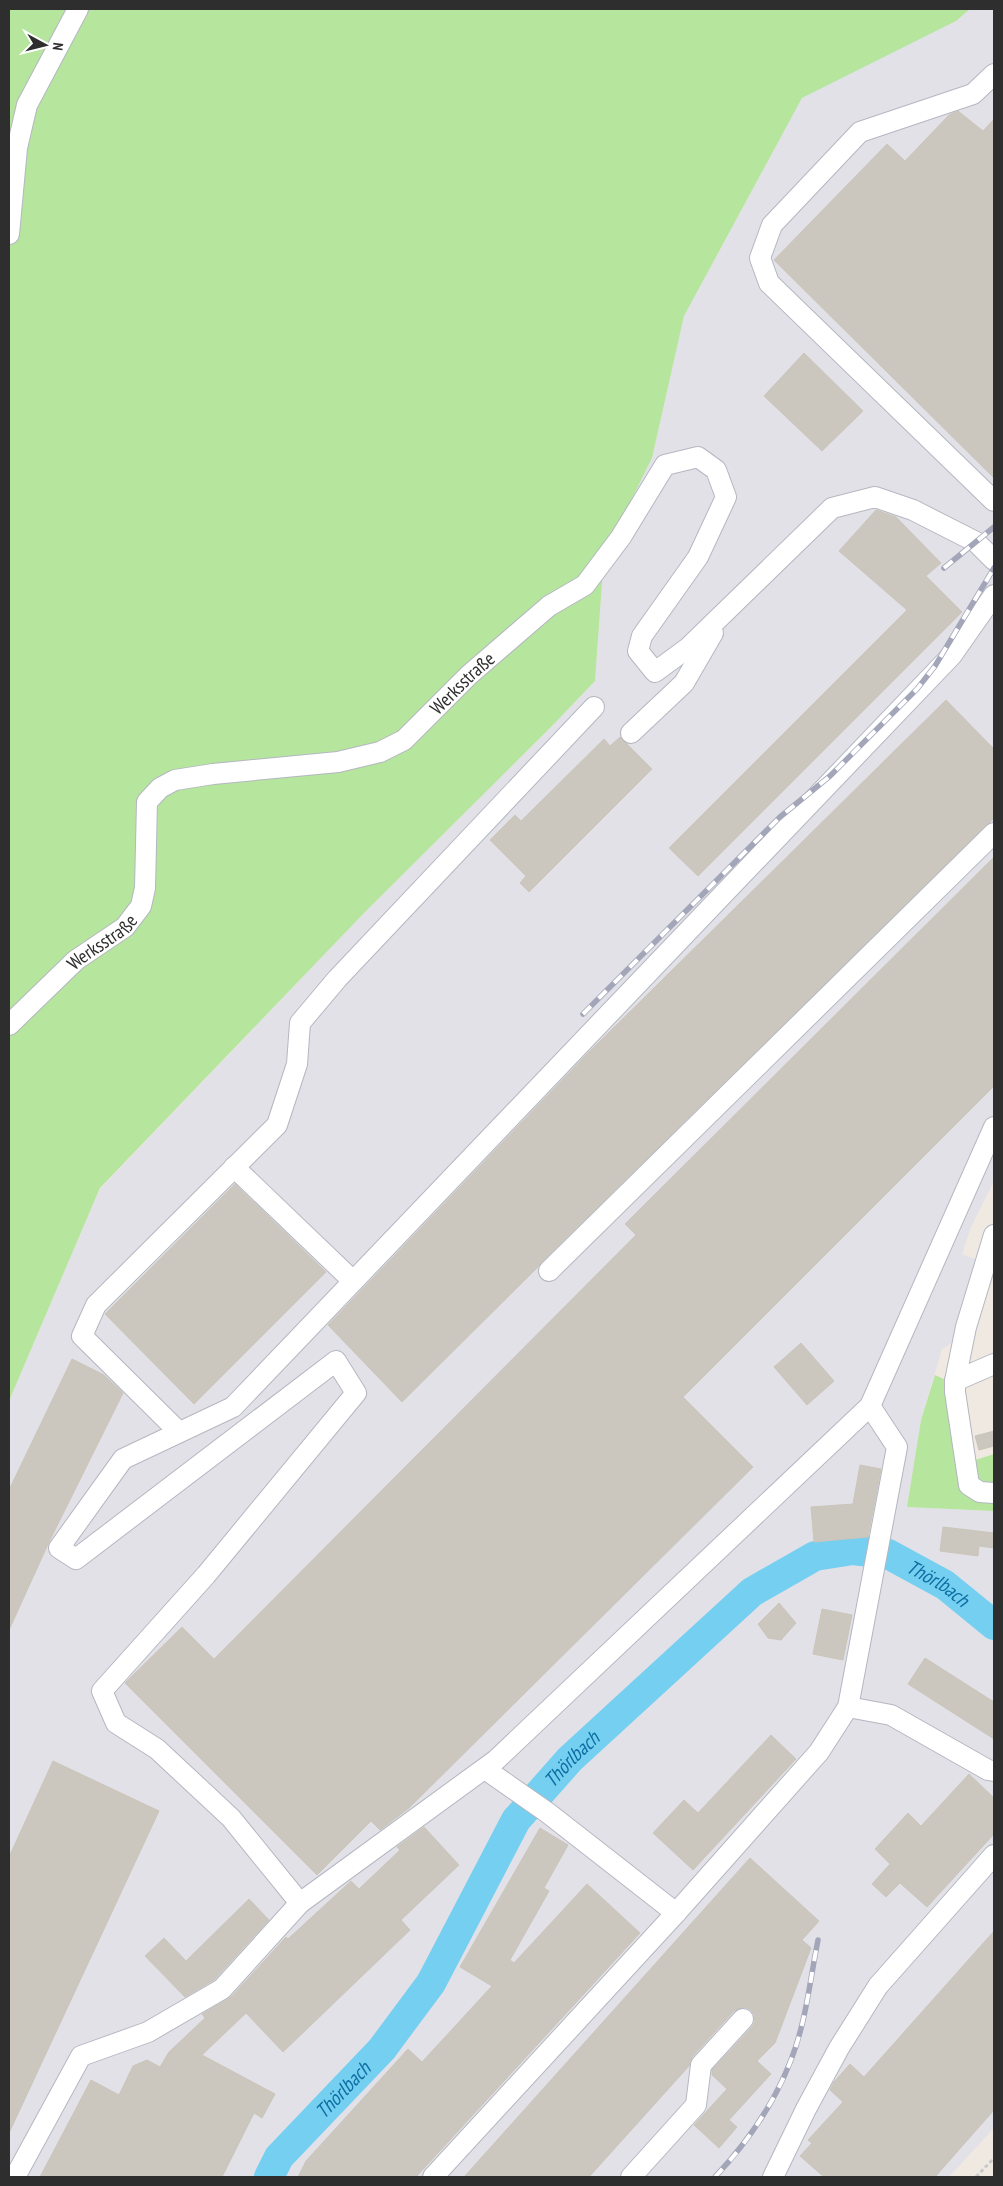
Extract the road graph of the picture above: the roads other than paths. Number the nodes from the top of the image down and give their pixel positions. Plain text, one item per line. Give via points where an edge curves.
1 (78, 9) edge
2 (994, 74) edge
3 (9, 234) edge
4 (994, 501) edge
5 (994, 560) edge
6 (994, 595) edge
7 (725, 612) junction
8 (594, 707) dead end
9 (631, 733) dead end
10 (994, 834) edge
11 (9, 1025) edge
12 (994, 1127) edge
13 (234, 1167) junction
14 (994, 1234) edge
15 (549, 1271) dead end
16 (352, 1281) junction
17 (994, 1364) edge
18 (955, 1381) junction
19 (870, 1406) junction
20 (179, 1432) junction
21 (994, 1493) edge
22 (848, 1707) junction
23 (485, 1768) junction
24 (994, 1771) edge
25 (994, 1855) edge
26 (300, 1903) junction
27 (676, 1914) junction
28 (743, 2019) dead end
29 (15, 2177) edge
30 (433, 2177) edge
31 (631, 2177) edge
32 (774, 2177) edge

1 - 3 street via 27,105 17,148
2 - 4 street via 973,94 860,132 772,225 760,258 769,283
5 - 7 street via 976,542 913,510 875,497 832,508
6 - 16 street via 952,655
7 - 9 street via 684,683
7 - 11 street, Werksstraße via 689,647 655,672 638,651 642,636 698,557 726,497 716,470 698,457 665,465 621,537 585,584 549,606 469,675 404,740 380,752 338,762 213,774 175,780 160,788 147,802 146,874 141,906 125,927 76,960
8 - 13 street via 337,979 300,1023 297,1064 277,1125
10 - 15 street
12 - 19 street
13 - 16 street
13 - 20 street via 96,1305 82,1336
14 - 18 street via 966,1327
16 - 20 street via 233,1407
17 - 18 street
18 - 21 street via 970,1485 980,1492
19 - 22 street via 897,1447
19 - 23 street
20 - 26 street via 123,1459 59,1548 76,1560 336,1361 356,1393 206,1576 102,1691 116,1723 158,1748 231,1818
22 - 24 street via 891,1715
22 - 27 street via 818,1752
23 - 26 street
23 - 27 street via 548,1813
25 - 32 street via 878,1986 839,2048
26 - 29 street via 222,1989 148,2032 81,2056
27 - 30 street
28 - 31 street via 701,2065 696,2105

